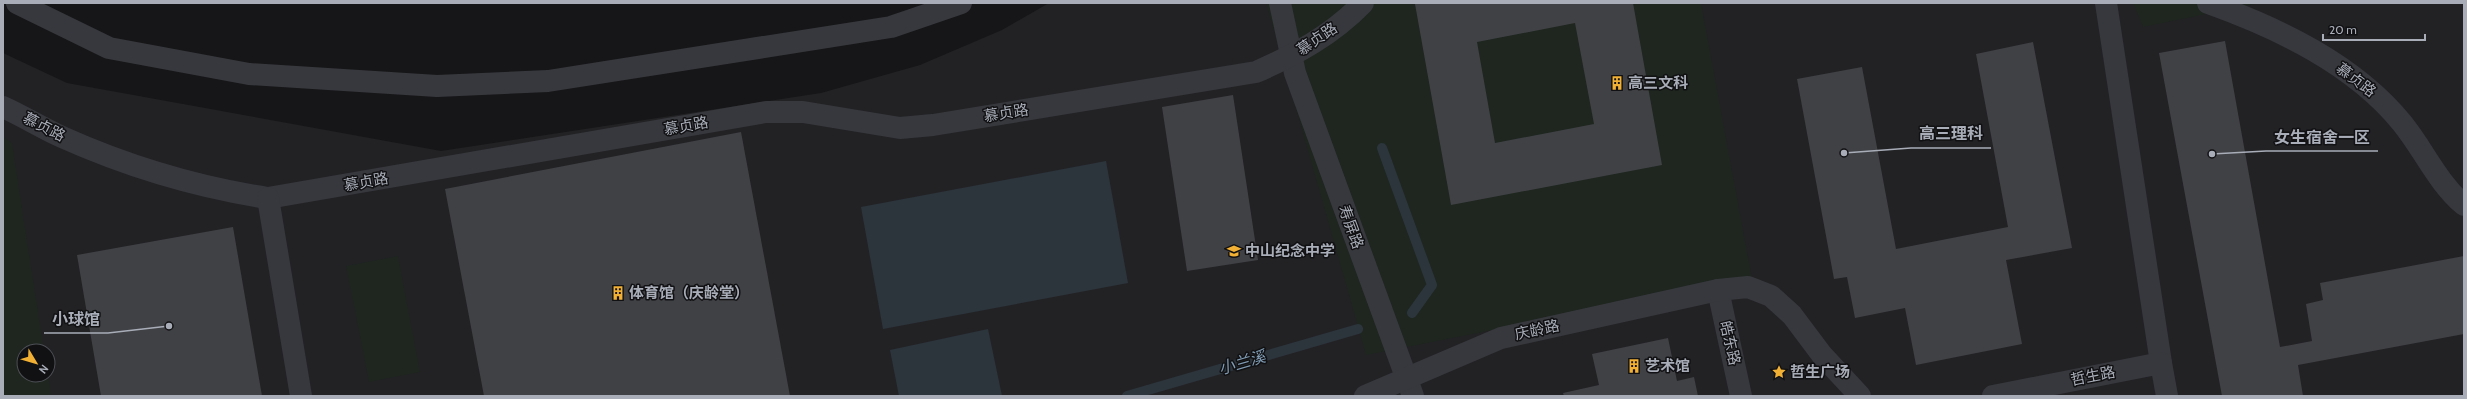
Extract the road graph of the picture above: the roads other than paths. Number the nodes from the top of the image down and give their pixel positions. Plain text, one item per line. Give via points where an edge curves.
1 (17, 3) edge
2 (961, 3) edge
3 (1280, 3) edge
4 (1363, 3) edge
5 (2106, 3) edge
6 (2208, 3) edge
7 (1291, 57) junction
8 (3, 106) edge
9 (268, 198) junction
10 (2464, 205) edge
11 (1718, 290) junction
12 (2161, 363) junction
13 (1410, 388) edge
14 (301, 396) edge
15 (1365, 396) edge
16 (1741, 396) edge
17 (1860, 396) edge
18 (1993, 396) edge
19 (2167, 396) edge

1 - 2 street via 109,48 249,74 437,86 548,81 875,30
3 - 7 street, 寿屏路
4 - 7 street, 慕贞路 via 1328,33
5 - 12 street
6 - 10 street, 慕贞路 via 2301,45 2362,82 2403,124 2444,185
7 - 9 street, 慕贞路 via 1256,72 933,125 900,128 803,112 766,112
7 - 13 street, 寿屏路
8 - 9 street, 慕贞路 via 61,136 152,172 203,186
9 - 14 street
11 - 13 street, 庆龄路 via 1502,338
11 - 16 street, 皓东路
11 - 17 street via 1748,287 1771,296 1792,315 1822,355
12 - 18 street, 哲生路
12 - 19 street
13 - 15 street, 庆龄路

